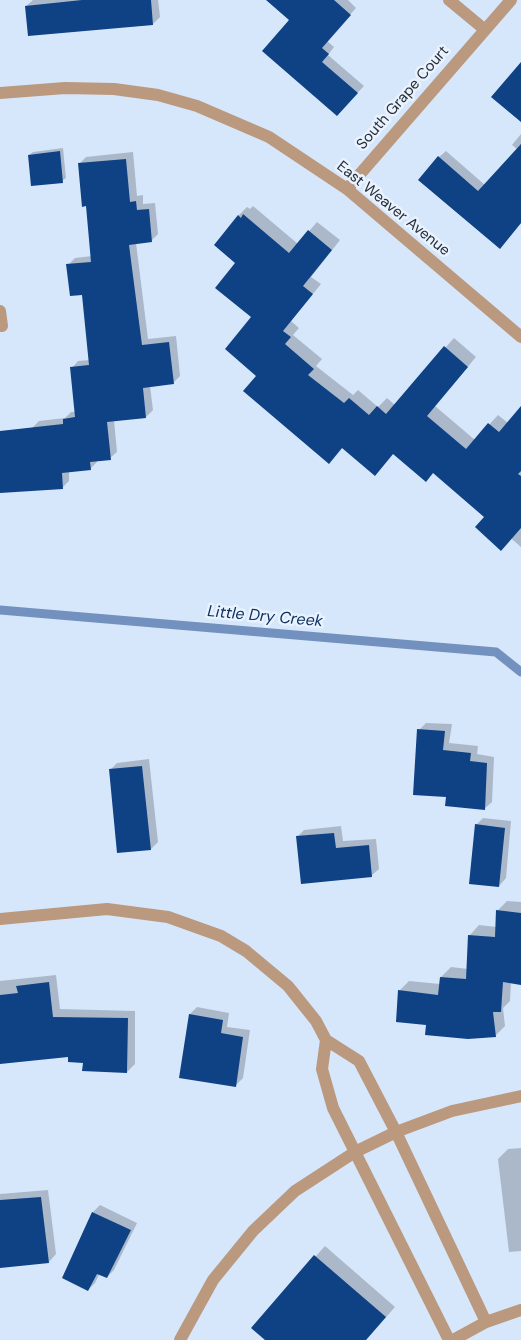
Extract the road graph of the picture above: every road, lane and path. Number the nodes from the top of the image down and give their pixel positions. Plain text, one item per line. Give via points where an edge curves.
1 (449, 0) edge
2 (511, 0) edge
3 (484, 29) junction
4 (0, 93) edge
5 (347, 189) junction
6 (0, 311) edge
7 (2, 326) dead end
8 (521, 337) edge
9 (0, 919) edge
10 (326, 1040) junction
11 (521, 1096) edge
12 (396, 1132) junction
13 (355, 1152) junction
14 (521, 1310) edge
15 (486, 1322) junction
16 (180, 1340) edge
17 (451, 1340) edge

1 - 3 street
2 - 3 street, South Grape Court
3 - 5 street, South Grape Court
4 - 5 street, East Weaver Avenue via 65,88 114,89 158,95 198,106 269,137
5 - 8 street, East Weaver Avenue
6 - 7 street
9 - 10 street via 107,909 168,917 221,936 288,986 316,1021
10 - 12 street via 359,1061
10 - 13 street via 322,1069 333,1108
11 - 12 street via 452,1111
12 - 13 street
12 - 15 street
13 - 16 street via 295,1191 253,1230 213,1280
13 - 17 street
14 - 15 street
15 - 17 street

